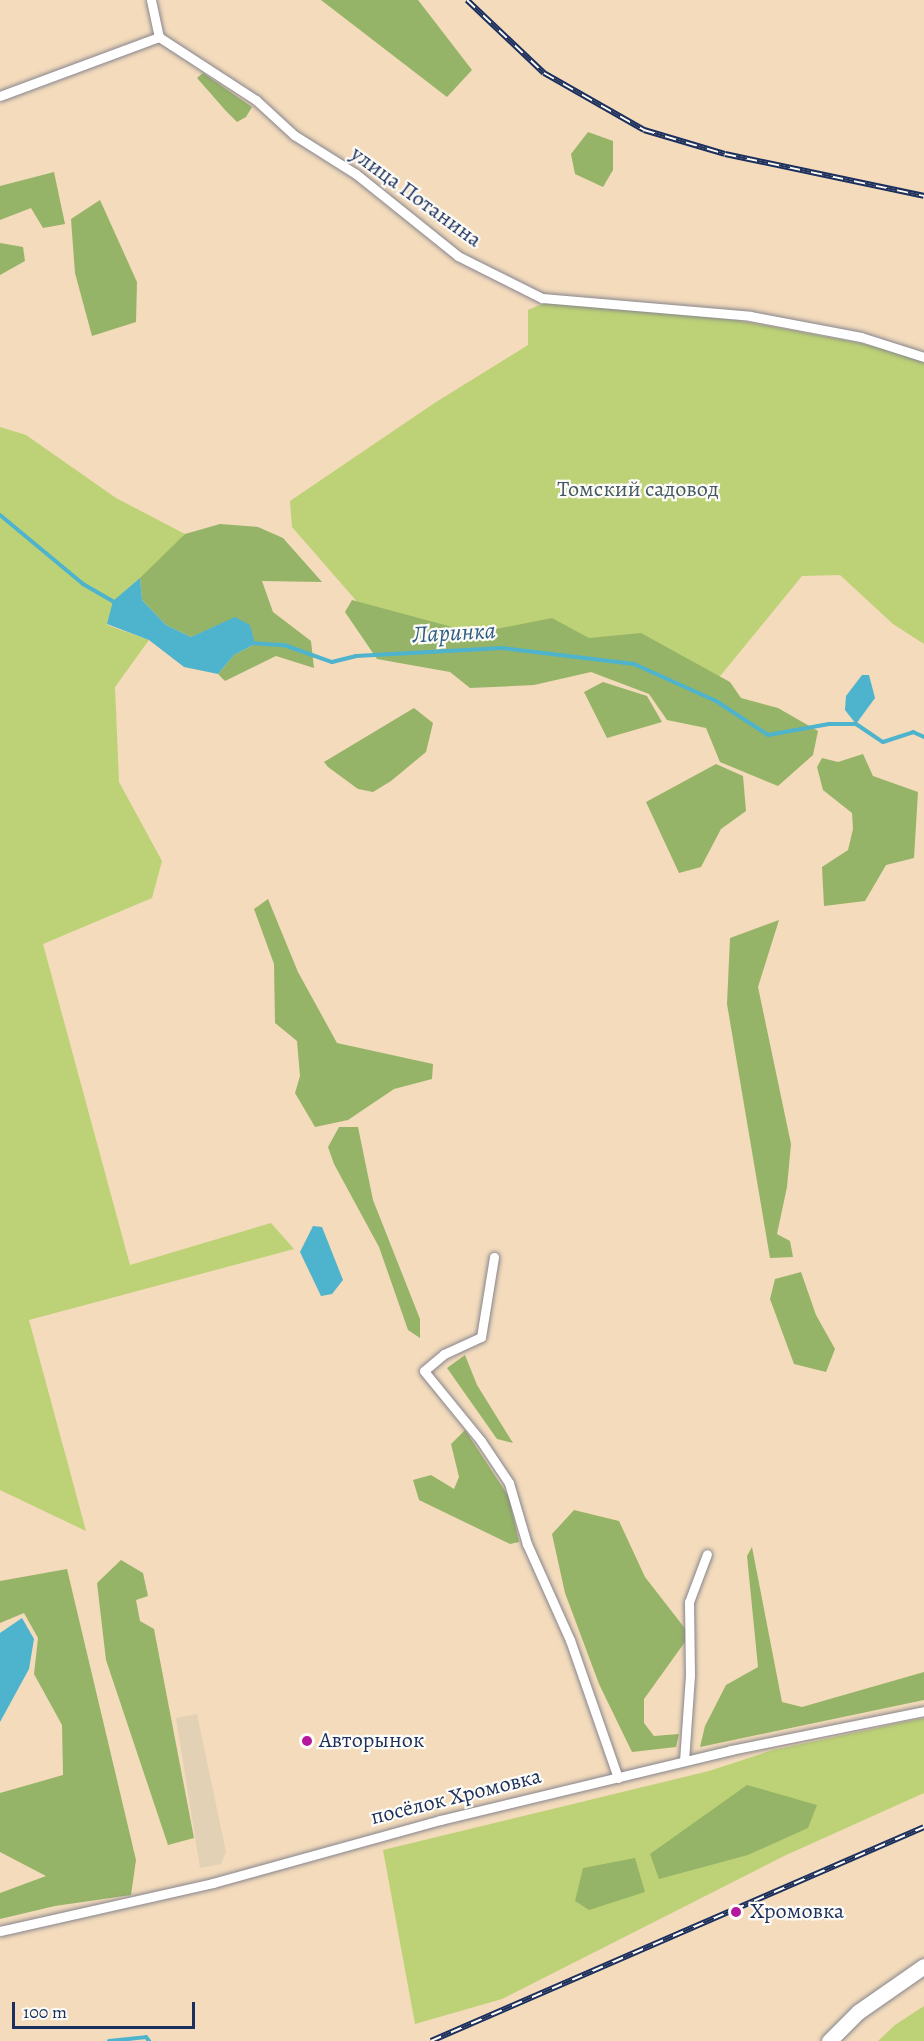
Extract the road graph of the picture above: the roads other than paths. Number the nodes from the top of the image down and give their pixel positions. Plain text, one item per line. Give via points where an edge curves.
1 (151, 0) edge
2 (159, 38) junction
3 (0, 96) edge
4 (924, 357) edge
5 (495, 1257) dead end
6 (707, 1554) dead end
7 (924, 1711) edge
8 (684, 1761) junction
9 (618, 1778) junction
10 (0, 1931) edge
11 (924, 1966) edge
12 (829, 2041) edge

1 - 2 street
2 - 3 street
2 - 4 street, улица Потанина via 256,100 294,135 356,174 458,256 542,298 750,316 861,337
5 - 9 street via 481,1337 444,1354 424,1371 482,1441 509,1483 527,1544 570,1641
6 - 8 street via 689,1602 690,1686
7 - 8 street, посёлок Хромовка
8 - 9 street, посёлок Хромовка
9 - 10 street, посёлок Хромовка via 440,1820 213,1883
11 - 12 main road via 858,2012

